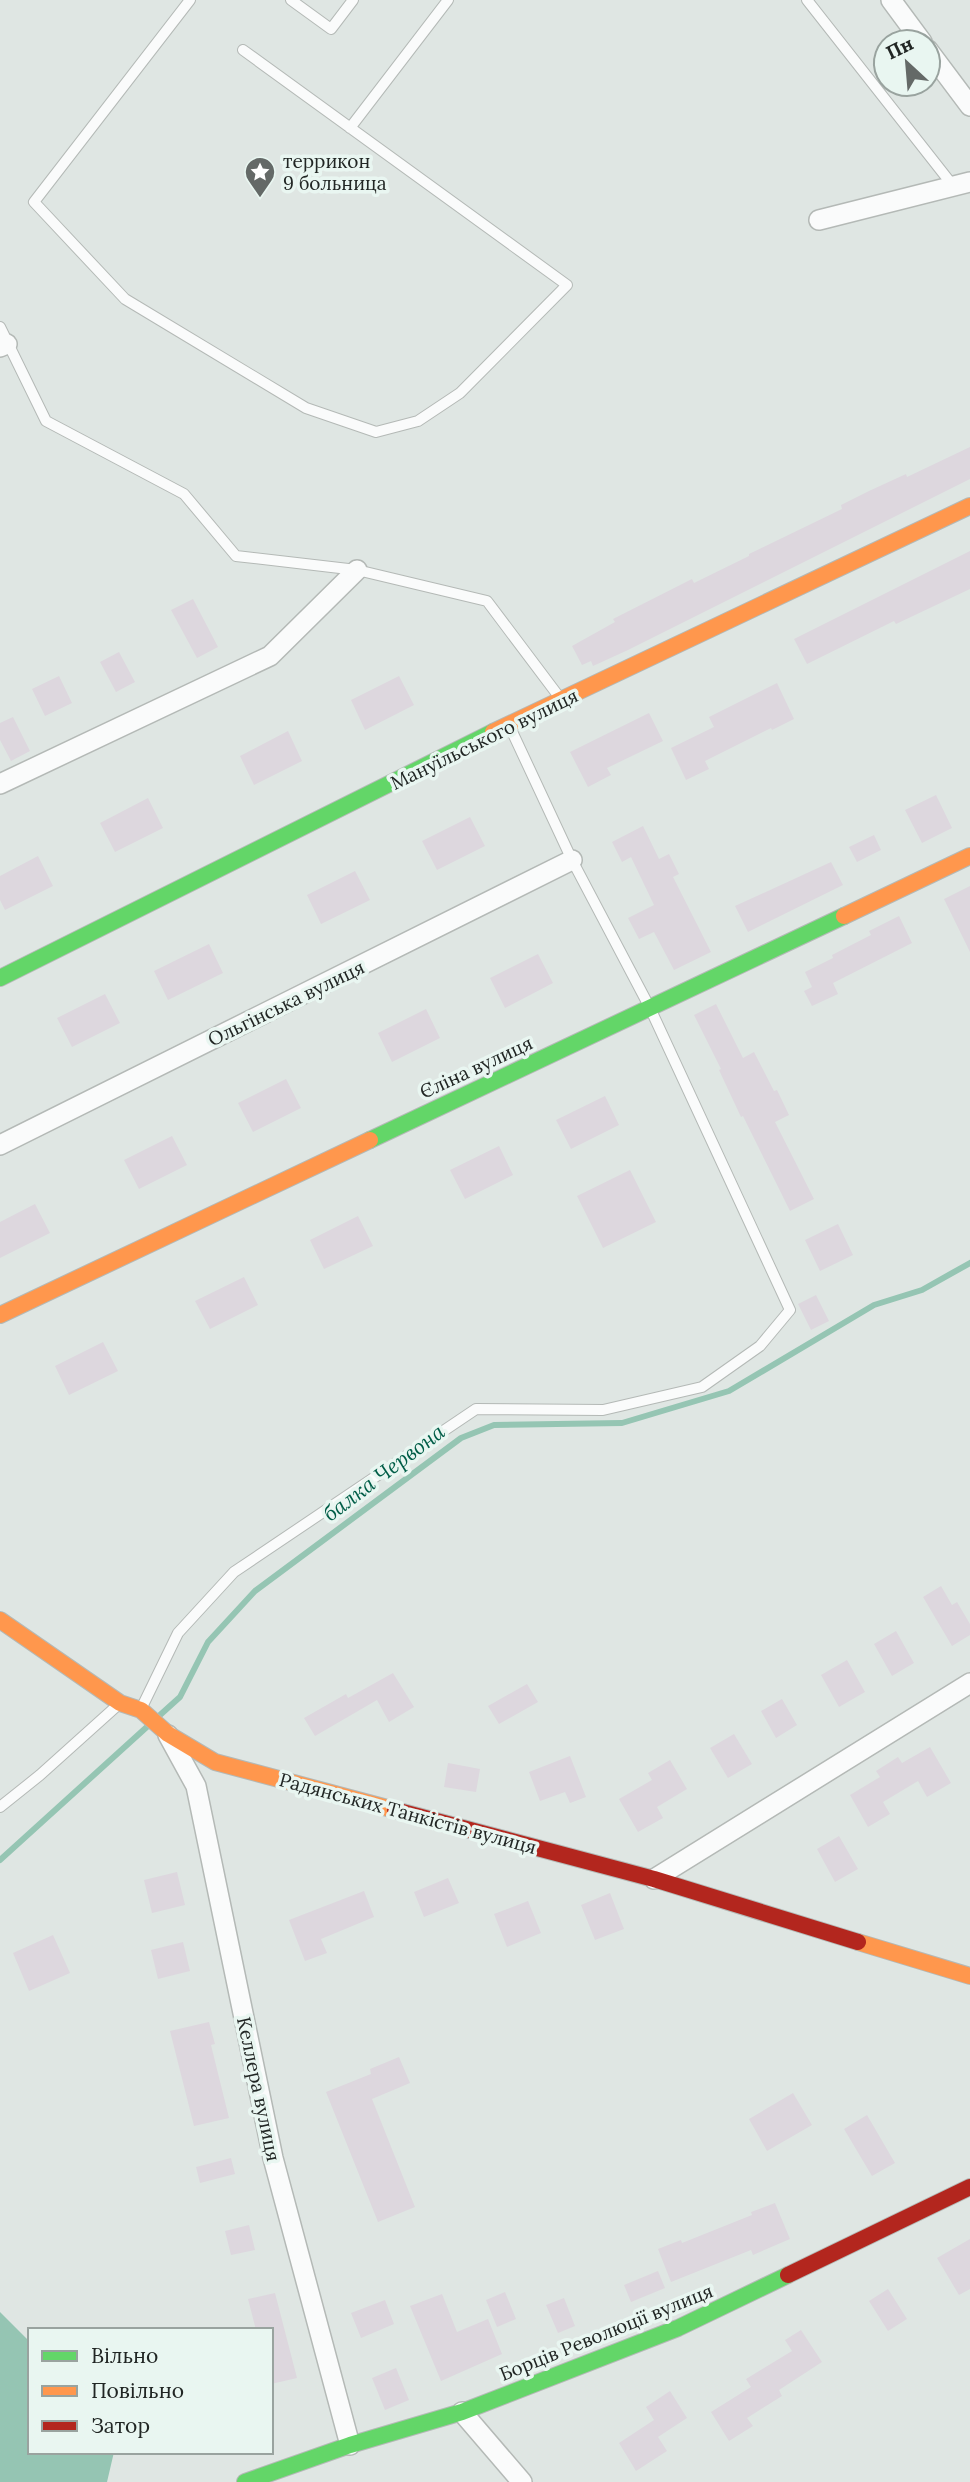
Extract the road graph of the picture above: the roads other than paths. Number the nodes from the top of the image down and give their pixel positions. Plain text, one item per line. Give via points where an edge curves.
1 (190, 0) edge
2 (291, 0) edge
3 (353, 0) edge
4 (448, 0) edge
5 (807, 0) edge
6 (891, 0) edge
7 (912, 28) edge
8 (243, 50) dead end
9 (942, 69) edge
10 (970, 106) edge
11 (350, 128) junction
12 (962, 185) edge
13 (819, 220) dead end
14 (2, 339) edge
15 (970, 506) edge
16 (357, 570) junction
17 (562, 701) junction
18 (509, 724) junction
19 (0, 784) edge
20 (970, 856) edge
21 (572, 860) junction
22 (0, 978) edge
23 (650, 1009) junction
24 (0, 1144) edge
25 (0, 1315) edge
26 (0, 1620) edge
27 (970, 1683) edge
28 (120, 1703) junction
29 (141, 1710) junction
30 (168, 1734) junction
31 (0, 1807) edge
32 (654, 1879) junction
33 (970, 1976) edge
34 (970, 2187) edge
35 (462, 2412) junction
36 (350, 2445) junction
37 (245, 2482) edge
38 (522, 2482) edge

1 - 11 lane via 34,202 125,299 306,408 376,432 418,421 460,393 567,285
2 - 3 lane via 331,29
4 - 11 lane
5 - 12 lane
6 - 7 street
8 - 11 lane
9 - 10 street
12 - 13 street
14 - 16 lane via 46,421 184,494 236,556
15 - 17 street, Мануїльського вулиця
16 - 17 lane via 487,601
16 - 19 street via 270,656
17 - 18 street, Мануїльського вулиця
18 - 21 lane
18 - 22 street, Мануїльського вулиця
20 - 23 street, Єліна вулиця
21 - 23 lane
21 - 24 street, Ольгінська вулиця
23 - 25 street, Єліна вулиця
23 - 29 lane via 790,1310 760,1346 702,1387 603,1410 475,1409 234,1572 178,1633
26 - 28 street
27 - 32 street
28 - 29 street
28 - 31 lane
29 - 30 street, Радянських Танкістів вулиця
30 - 32 street, Радянських Танкістів вулиця via 215,1762
30 - 36 street, Келлера вулиця via 196,1786 273,2158
32 - 33 street, Радянських Танкістів вулиця
34 - 35 street, Борців Революції вулиця via 678,2328
35 - 36 street, Борців Революції вулиця
35 - 38 street
36 - 37 street, Борців Революції вулиця

